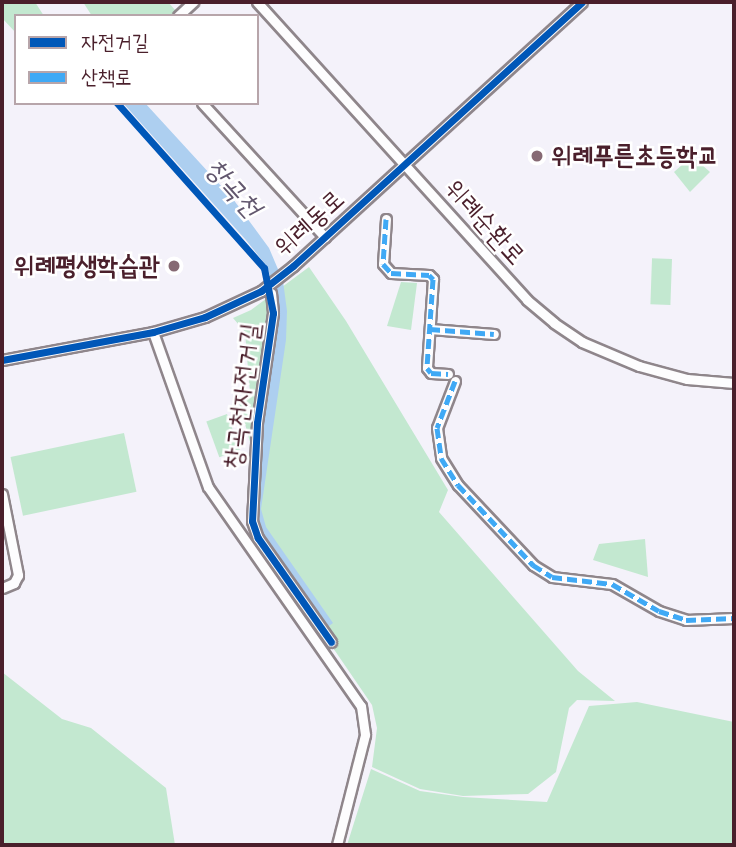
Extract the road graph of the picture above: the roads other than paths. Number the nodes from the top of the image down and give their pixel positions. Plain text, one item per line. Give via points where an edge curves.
1 (193, 2) edge
2 (257, 2) edge
3 (582, 2) edge
4 (180, 14) edge
5 (204, 105) edge
6 (405, 164) junction
7 (386, 219) dead end
8 (325, 237) junction
9 (271, 293) dead end
10 (430, 329) junction
11 (153, 332) junction
12 (494, 334) dead end
13 (2, 360) edge
14 (734, 383) edge
15 (2, 494) edge
16 (2, 588) edge
17 (734, 618) edge
18 (331, 642) dead end
19 (337, 845) edge

1 - 4 street
2 - 6 street, 위례순환로
3 - 6 street, 위례동로
5 - 8 street
6 - 8 street, 위례동로
6 - 14 street, 위례순환로 via 527,300 582,342 639,366
7 - 10 street via 383,264 391,273 433,279
8 - 11 street, 위례동로 via 261,291 205,317
9 - 18 street, 창곡천자전거길 via 273,313 257,423 252,521 258,538
10 - 12 street
10 - 17 street via 428,368 452,378 438,428 441,458 458,485 533,565 552,577 612,584 685,620
11 - 13 street, 위례동로
11 - 19 street via 208,487 361,706 365,735
15 - 16 street via 18,575 14,583

